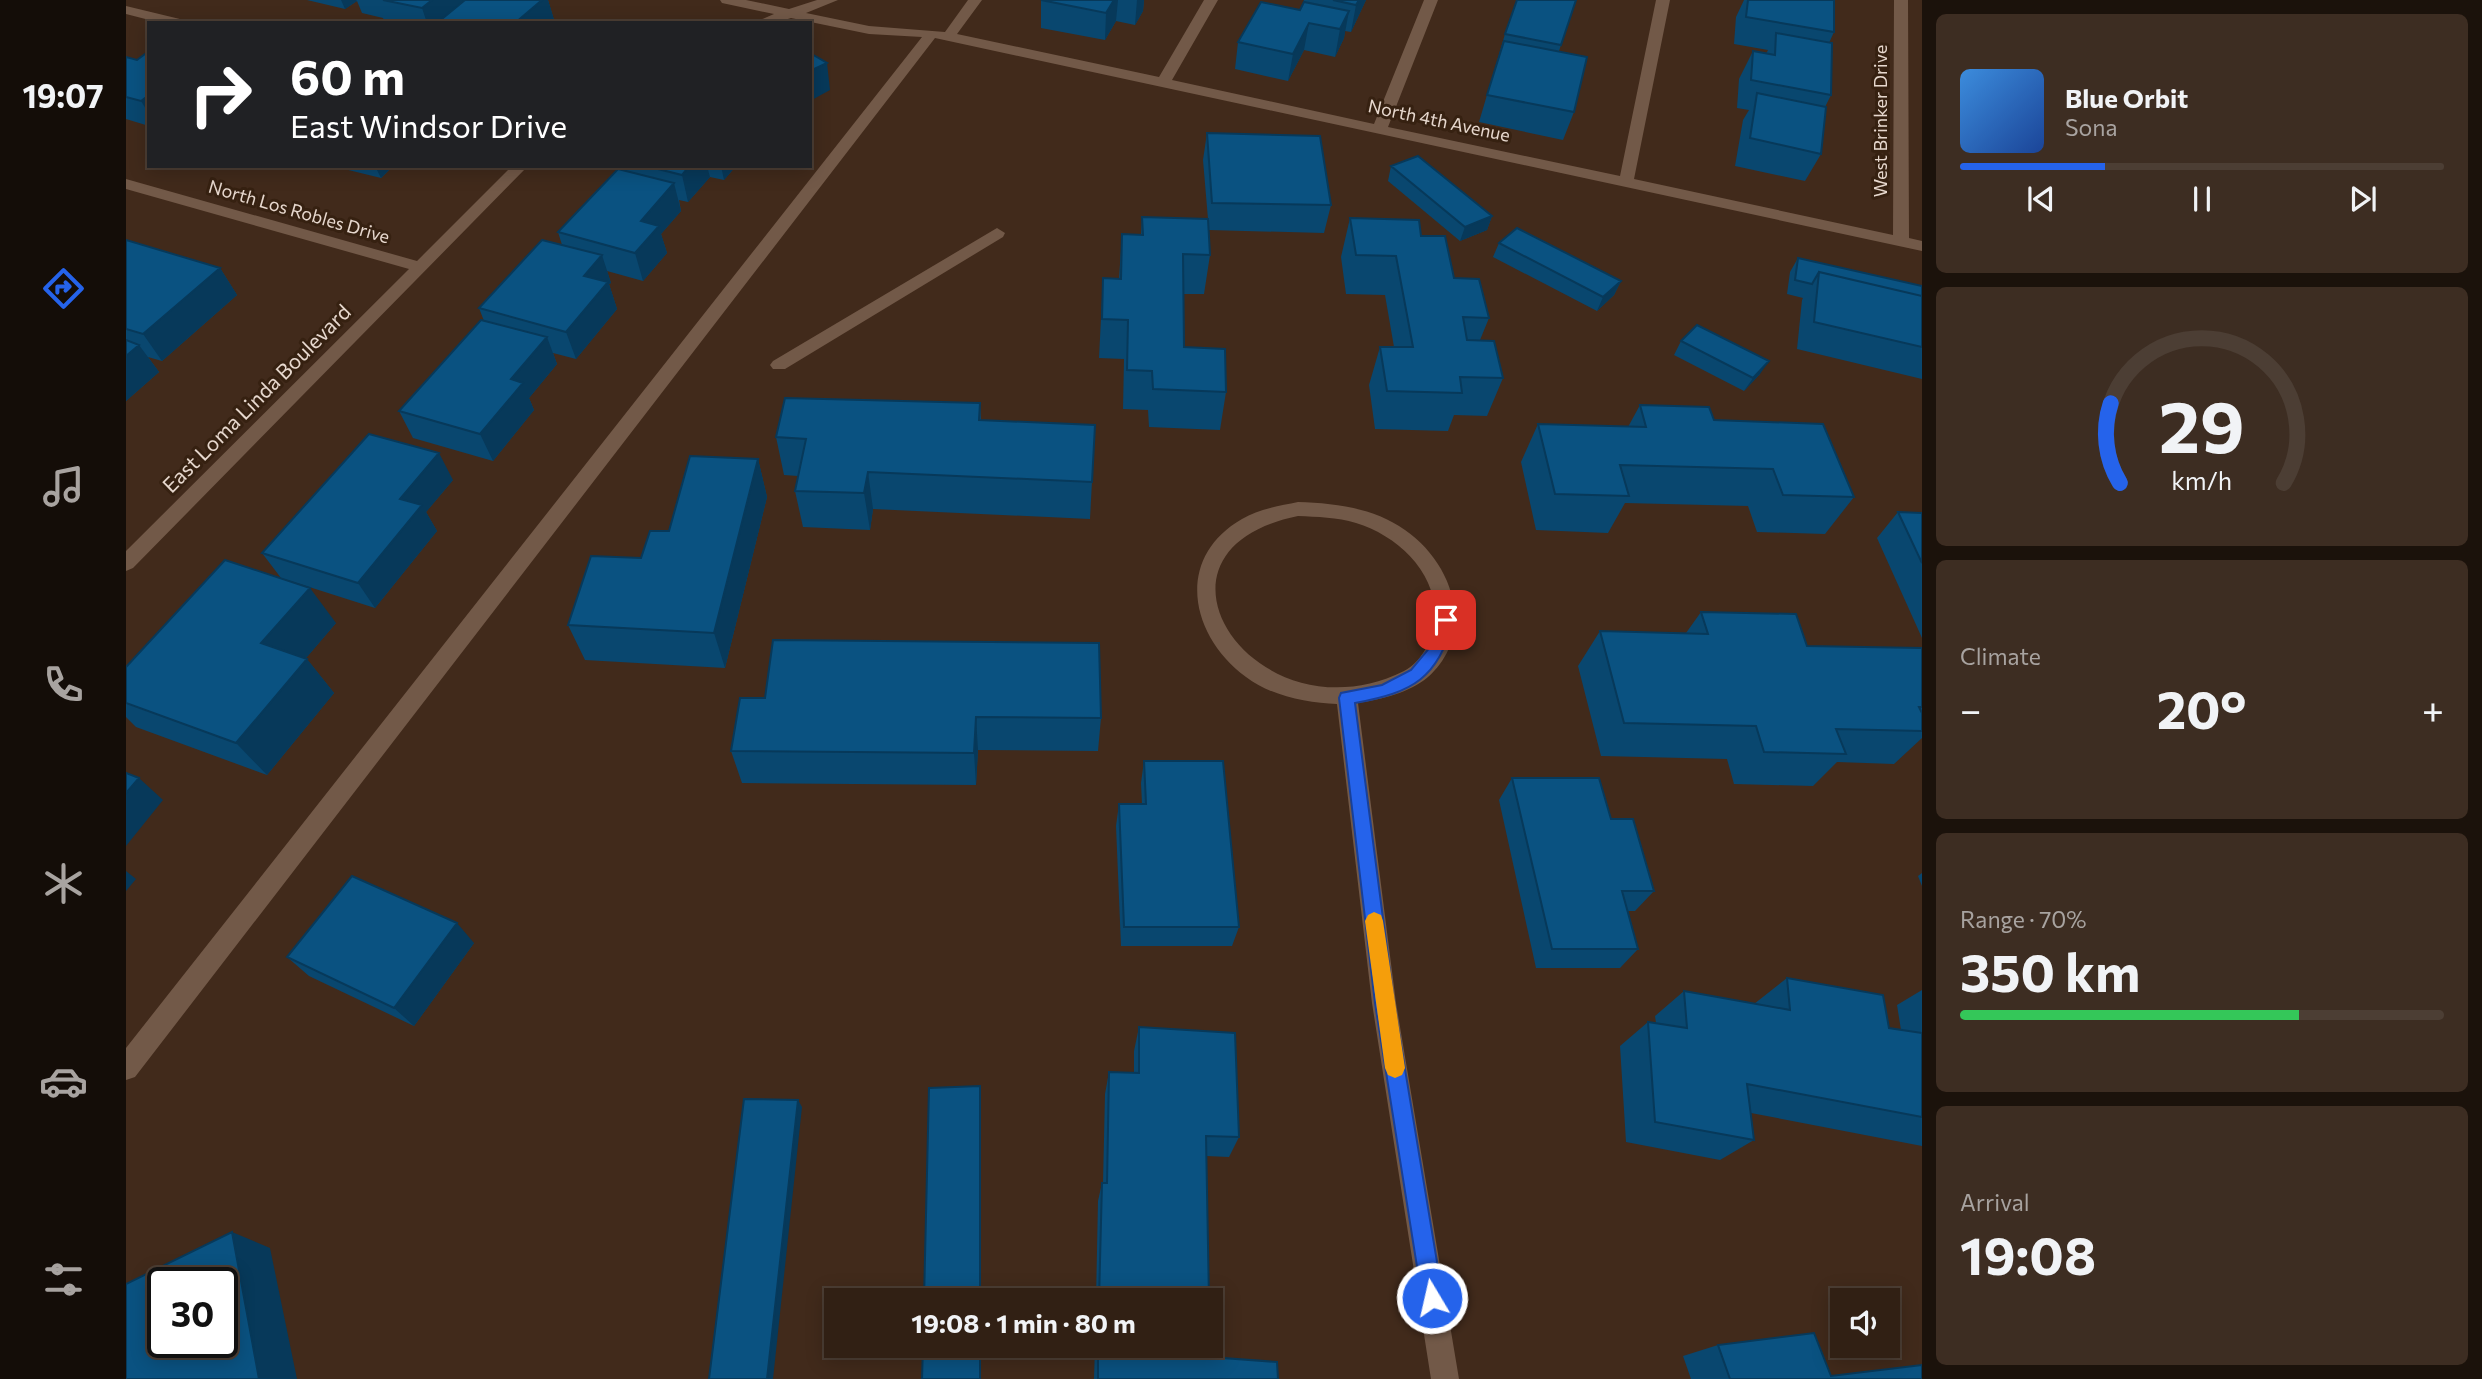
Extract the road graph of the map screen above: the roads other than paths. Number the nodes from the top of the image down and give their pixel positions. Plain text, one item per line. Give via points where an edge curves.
1 (727, 0) edge
2 (831, 0) edge
3 (975, 0) edge
4 (1211, 0) edge
5 (1431, 0) edge
6 (1663, 0) edge
7 (1901, 0) edge
8 (126, 10) edge
9 (789, 13) junction
10 (171, 21) edge
11 (766, 21) edge
12 (940, 35) junction
13 (1163, 83) junction
14 (1380, 128) junction
15 (519, 168) edge
16 (1626, 182) junction
17 (126, 184) edge
18 (997, 233) dead end
19 (1901, 242) junction
20 (1922, 246) edge
21 (421, 267) junction
22 (779, 365) dead end
23 (126, 563) edge
24 (1347, 698) junction
25 (126, 1068) edge
26 (1446, 1379) edge

1 - 9 street, North 4th Avenue
2 - 9 street
3 - 12 street
4 - 13 street
5 - 14 street
6 - 16 street
7 - 19 street, West Brinker Drive
8 - 10 street
9 - 11 street
9 - 12 street, North 4th Avenue via 869,30
12 - 13 street, North 4th Avenue
12 - 25 street
13 - 14 street, North 4th Avenue
14 - 16 street, North 4th Avenue
15 - 21 street, East Loma Linda Boulevard
16 - 19 street, North 4th Avenue
17 - 21 street, North Los Robles Drive
18 - 22 street
19 - 20 street, North 4th Avenue
21 - 23 street, East Loma Linda Boulevard
24 - 24 street via 1385,691 1417,674 1438,649 1445,609 1442,589 1426,560 1399,536 1368,519 1333,510 1298,509 1265,516 1237,531 1217,552 1206,578 1207,606 1218,635 1240,661 1271,682 1308,694
24 - 26 street via 1384,1003

